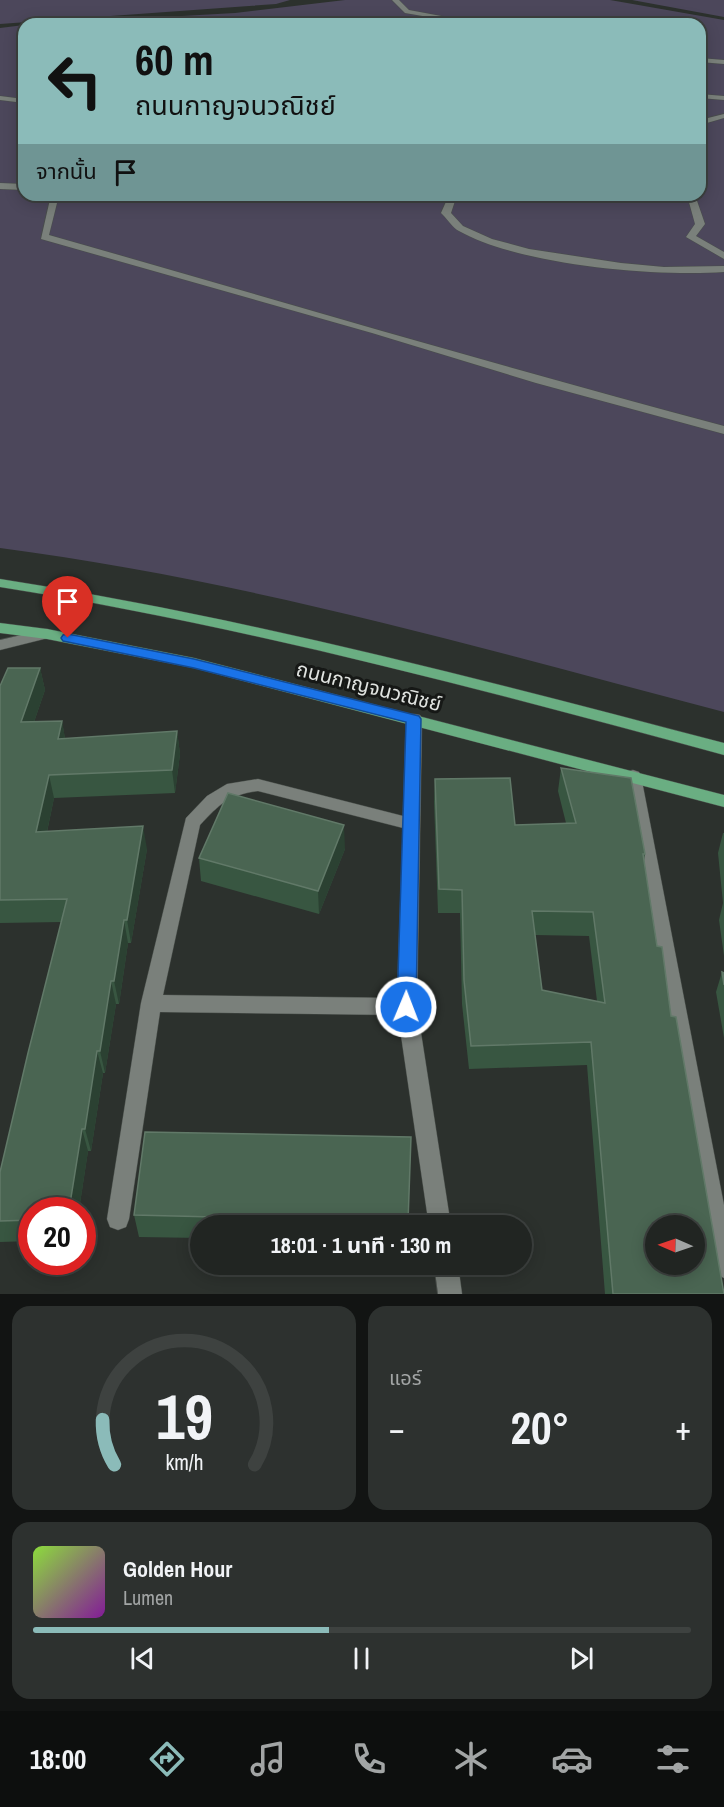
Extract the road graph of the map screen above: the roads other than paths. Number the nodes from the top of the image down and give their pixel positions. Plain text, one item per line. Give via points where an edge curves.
1 (395, 0) edge
2 (441, 18) edge
3 (706, 60) edge
4 (724, 62) edge
5 (706, 96) edge
6 (0, 98) edge
7 (724, 98) edge
8 (18, 100) edge
9 (724, 116) edge
10 (706, 121) edge
11 (0, 186) edge
12 (18, 187) edge
13 (53, 201) edge
14 (451, 201) edge
15 (692, 201) edge
16 (724, 256) edge
17 (724, 269) edge
18 (724, 430) edge
19 (0, 583) edge
20 (0, 628) edge
21 (47, 634) junction
22 (0, 645) edge
23 (414, 719) junction
24 (724, 749) edge
25 (633, 776) junction
26 (724, 801) edge
27 (411, 824) junction
28 (151, 1003) junction
29 (406, 1007) junction
30 (438, 1215) edge
31 (118, 1219) dead end
32 (724, 1266) edge
33 (447, 1275) edge
34 (450, 1294) edge

1 - 2 lane via 402,10
3 - 4 lane
5 - 7 lane
6 - 8 lane
9 - 10 lane
11 - 12 lane
13 - 18 lane via 44,237 540,381
14 - 17 lane via 446,213 449,221 465,232 500,245 627,267
15 - 16 lane via 700,224 691,237
19 - 24 main road, ถนนกาญจนวณิชย์ via 81,595 343,648
20 - 21 main road, ถนนกาญจนวณิชย์
21 - 22 lane
21 - 23 main road, ถนนกาญจนวณิชย์ via 194,663
23 - 25 main road, ถนนกาญจนวณิชย์
23 - 27 lane
25 - 26 main road, ถนนกาญจนวณิชย์
25 - 32 lane
27 - 28 lane via 258,785 233,788 213,800 192,823
27 - 29 lane
28 - 29 lane
28 - 31 lane
29 - 30 lane
33 - 34 lane

